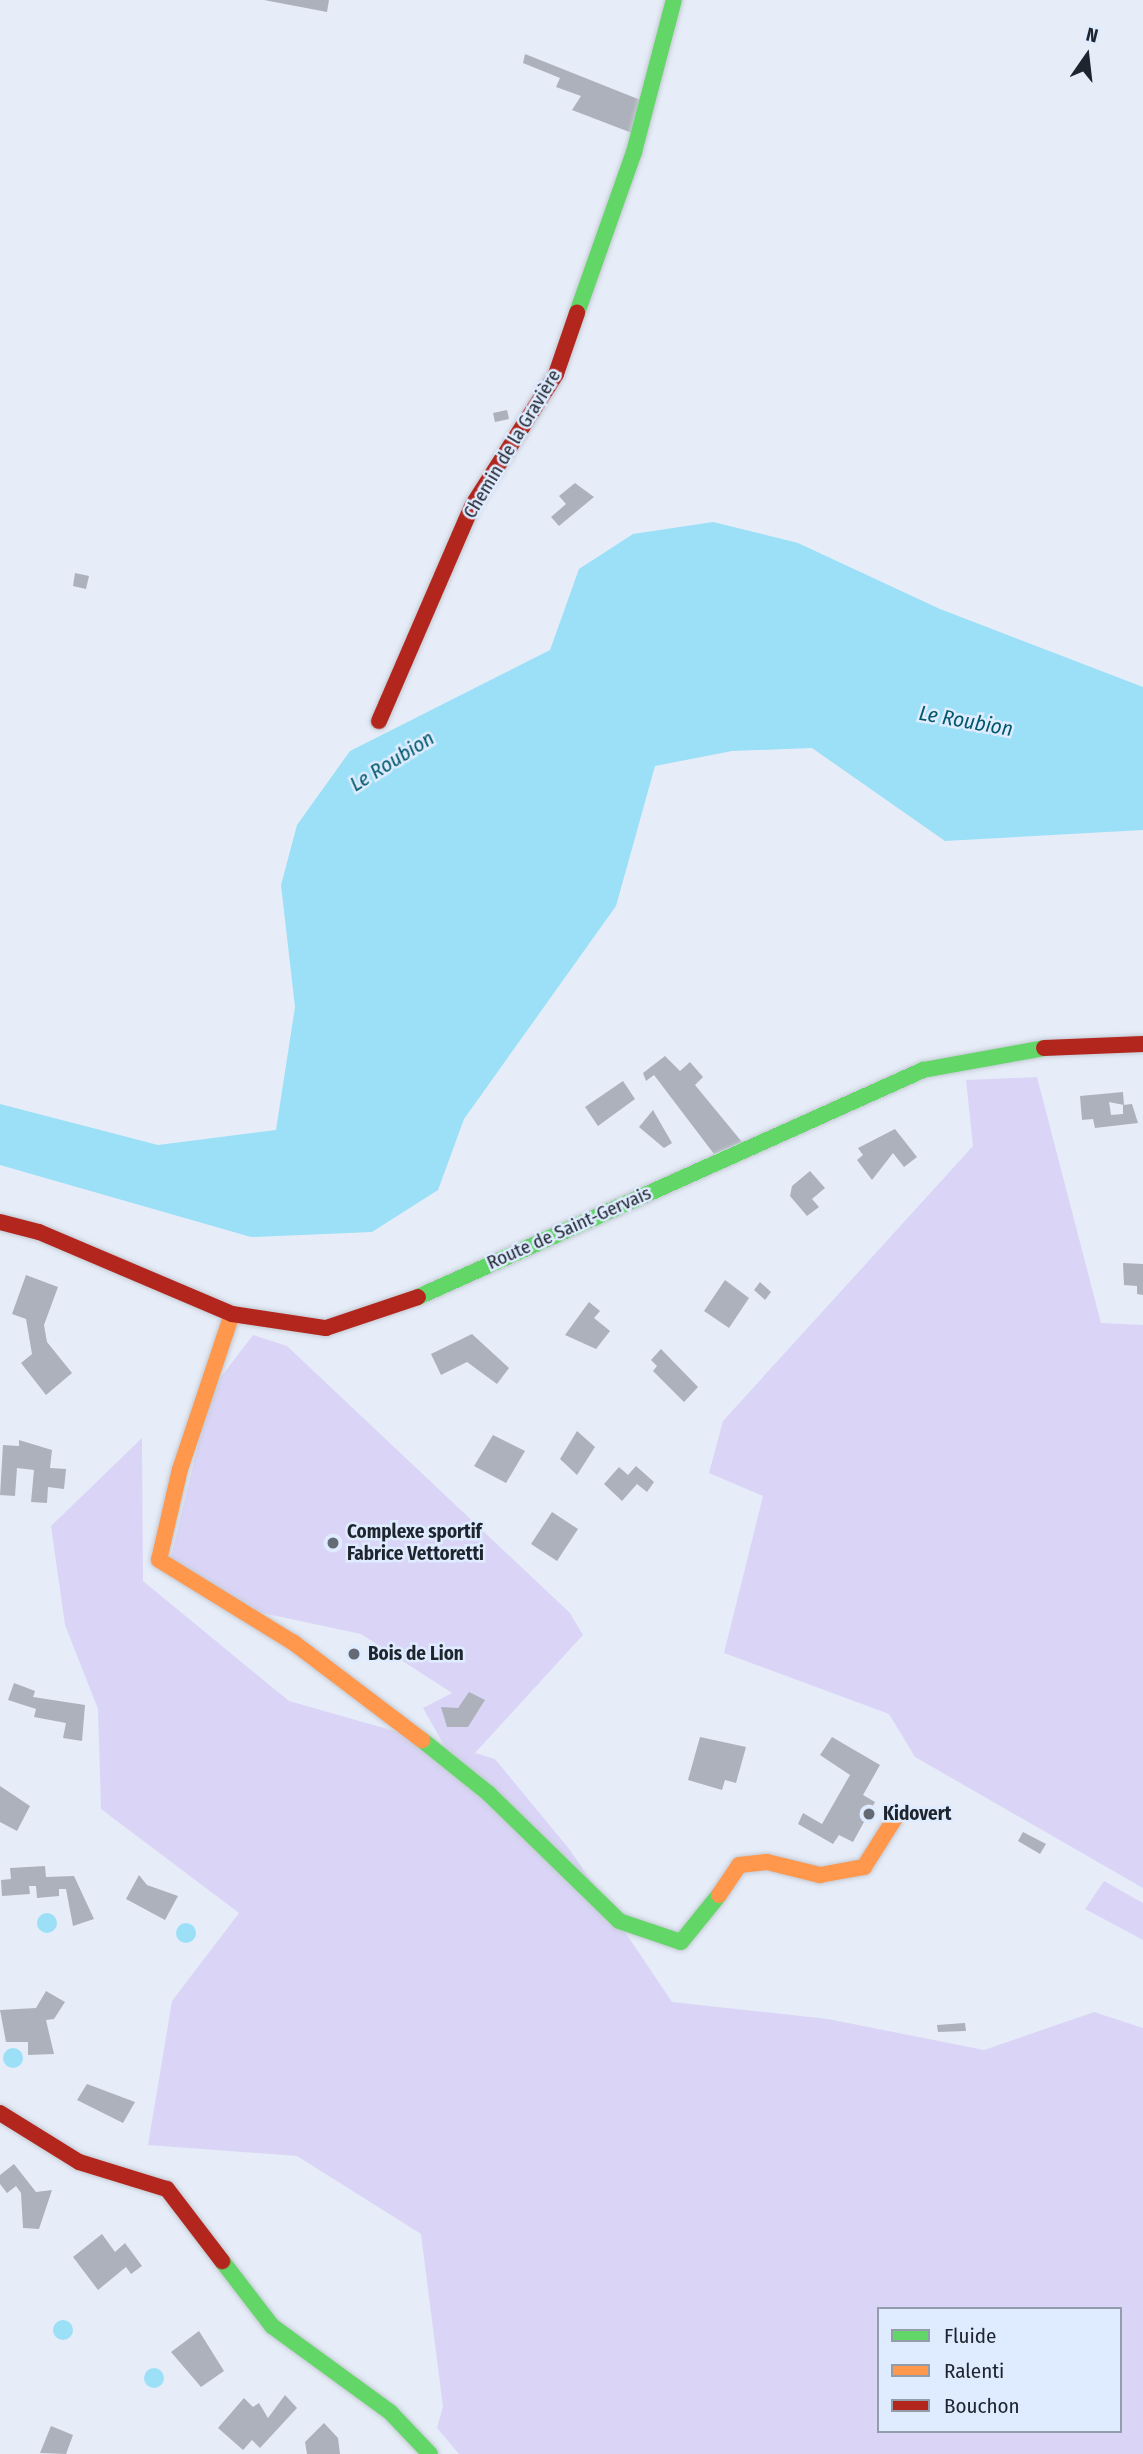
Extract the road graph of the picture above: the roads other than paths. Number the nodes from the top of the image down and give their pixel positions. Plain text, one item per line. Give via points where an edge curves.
1 (674, 0) edge
2 (379, 721) dead end
3 (1143, 1044) edge
4 (0, 1222) edge
5 (232, 1314) junction
6 (895, 1818) dead end
7 (0, 2113) edge
8 (430, 2454) edge

1 - 2 street, Chemin de la Gravière via 635,152 556,374 472,506
3 - 5 street, Route de Saint-Gervais via 1069,1044 923,1070 377,1315 326,1328
4 - 5 street, Route de Saint-Gervais via 39,1232
5 - 6 street via 180,1468 159,1560 294,1643 430,1746 488,1793 619,1921 681,1942 696,1931 739,1866 767,1862 820,1875 847,1874 864,1867
7 - 8 street via 79,2162 167,2189 272,2326 390,2412

